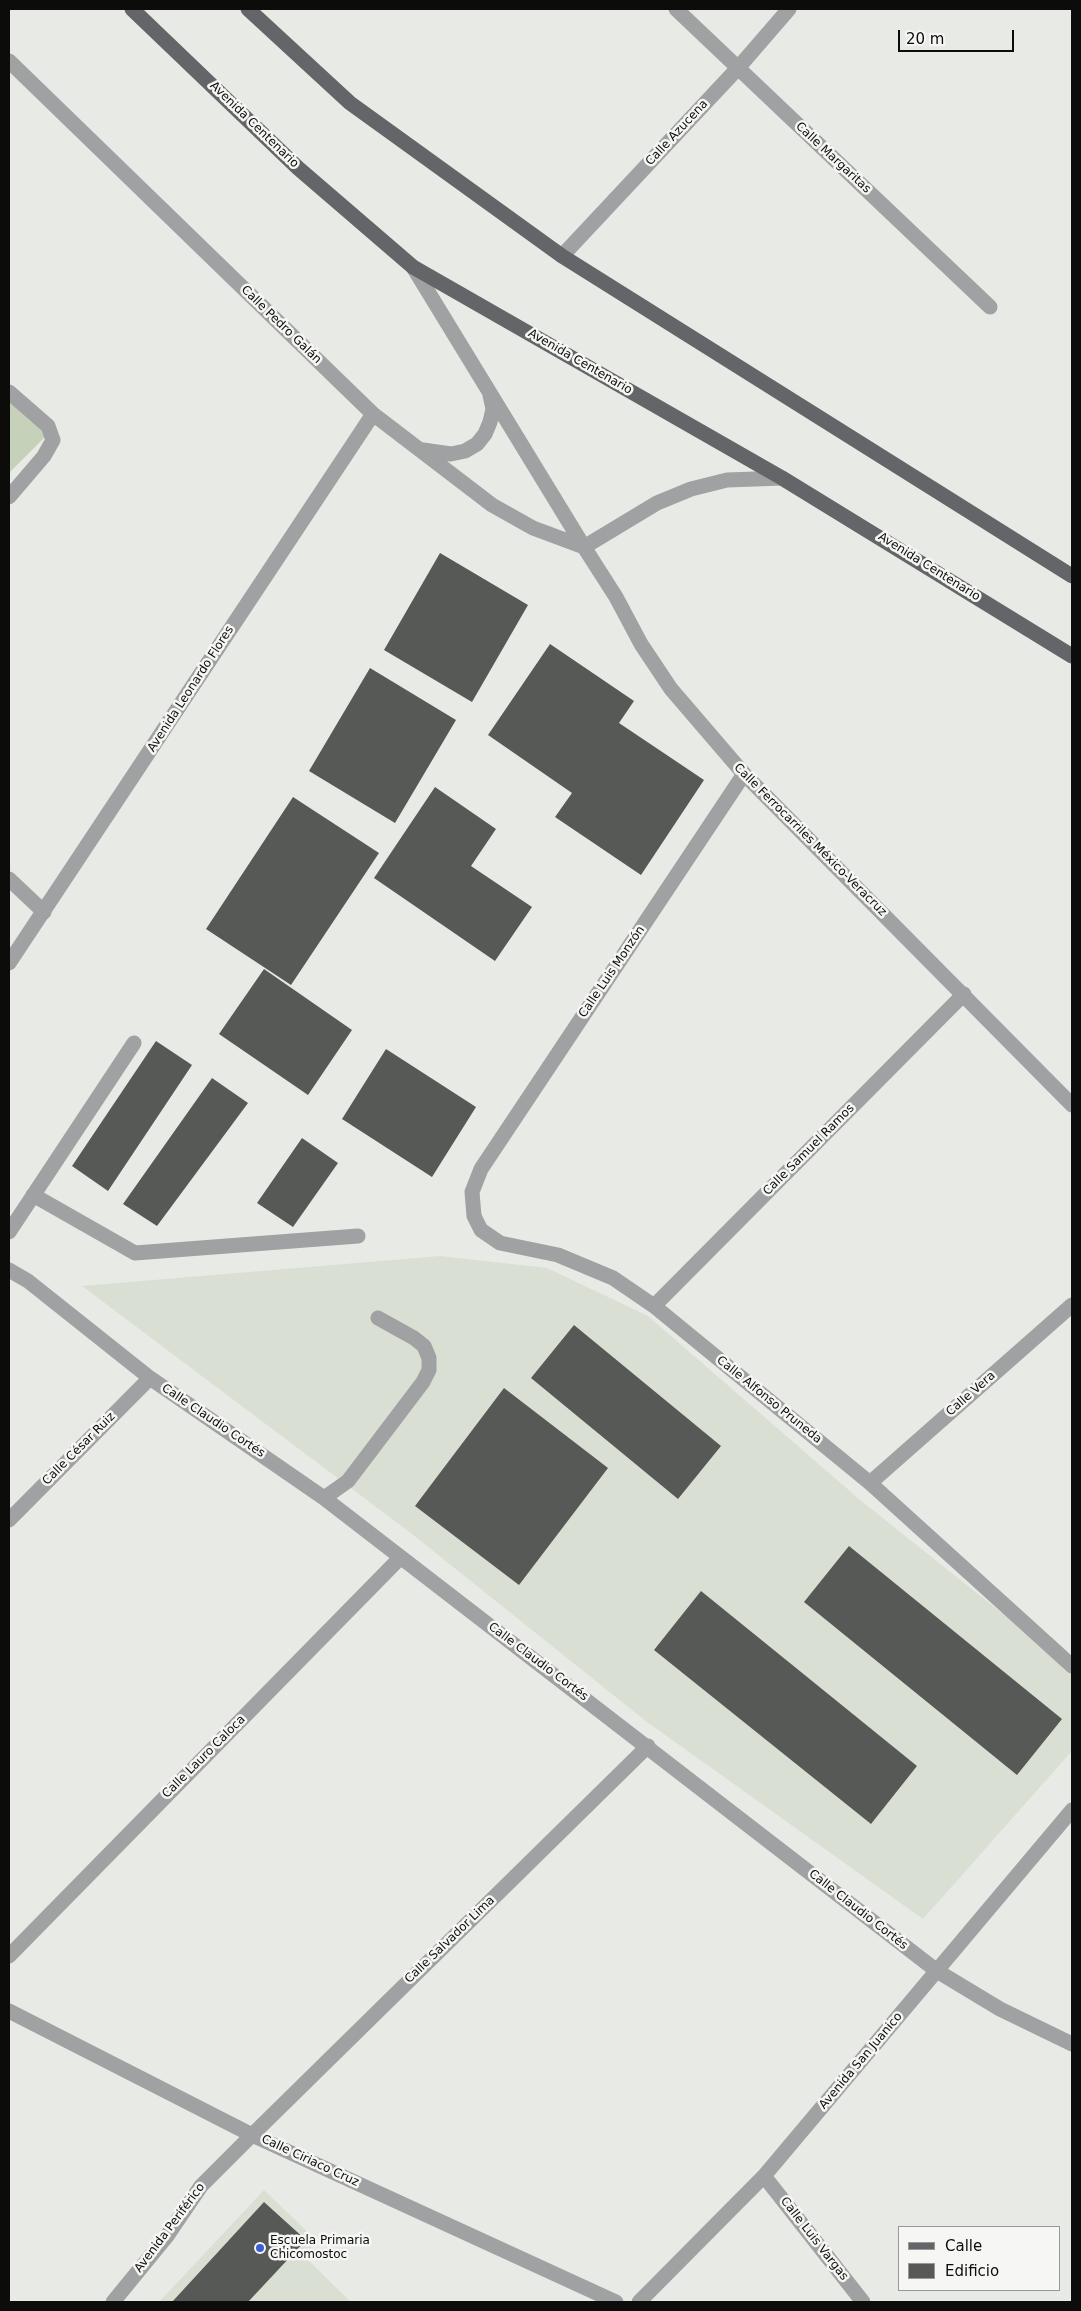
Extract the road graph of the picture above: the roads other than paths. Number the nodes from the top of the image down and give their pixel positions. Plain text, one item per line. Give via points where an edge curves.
1 (132, 9) edge
2 (248, 9) edge
3 (676, 9) edge
4 (789, 9) edge
5 (9, 61) edge
6 (738, 68) junction
7 (562, 256) junction
8 (413, 267) junction
9 (990, 306) dead end
10 (485, 385) junction
11 (9, 392) edge
12 (373, 414) junction
13 (420, 450) junction
14 (782, 478) junction
15 (9, 497) edge
16 (584, 547) junction
17 (1072, 576) edge
18 (1072, 656) edge
19 (744, 774) junction
20 (9, 879) edge
21 (44, 912) junction
22 (9, 963) edge
23 (964, 994) junction
24 (134, 1043) dead end
25 (1072, 1105) edge
26 (481, 1169) joint
27 (33, 1195) junction
28 (9, 1232) edge
29 (358, 1236) dead end
30 (9, 1270) edge
31 (1072, 1305) edge
32 (654, 1306) junction
33 (378, 1318) dead end
34 (150, 1378) junction
35 (870, 1483) junction
36 (324, 1498) junction
37 (9, 1520) edge
38 (400, 1558) junction
39 (1072, 1666) edge
40 (648, 1746) junction
41 (1072, 1810) edge
42 (9, 1956) edge
43 (937, 1971) junction
44 (9, 2011) edge
45 (1072, 2044) edge
46 (252, 2134) junction
47 (764, 2176) junction
48 (112, 2302) edge
49 (616, 2302) edge
50 (638, 2302) edge
51 (863, 2302) edge

1 - 8 main road, Avenida Centenario via 298,168
2 - 7 main road via 350,103
3 - 6 street, Calle Margaritas
4 - 6 street, Calle Azucena
5 - 12 street, Calle Pedro Galán
6 - 7 street, Calle Azucena
6 - 9 street, Calle Margaritas
7 - 17 main road
8 - 10 street
8 - 14 main road, Avenida Centenario
10 - 13 street via 493,409 486,434 477,444 451,454
10 - 16 street, Calle Ferrocarriles México-Veracruz
11 - 15 street via 48,426 53,440 44,456
12 - 13 street, Calle Pedro Galán
12 - 21 street, Avenida Leonardo Flores
13 - 16 street, Calle Pedro Galán via 492,505 533,528
14 - 16 street via 727,480 691,489 657,502
14 - 18 main road, Avenida Centenario
16 - 19 street, Calle Ferrocarriles México-Veracruz via 670,689
19 - 23 street, Calle Ferrocarriles México-Veracruz
19 - 26 street, Calle Luis Monzón
20 - 21 street
21 - 22 street, Avenida Leonardo Flores
23 - 25 street, Calle Ferrocarriles México-Veracruz
23 - 32 street, Calle Samuel Ramos
24 - 27 street
26 - 32 street, Calle Alfonso Pruneda via 472,1192 474,1216 481,1230 500,1243 558,1255 613,1278
27 - 28 street
27 - 29 street via 135,1253
30 - 34 street, Calle Claudio Cortés via 28,1281
31 - 35 street, Calle Vera
32 - 35 street, Calle Alfonso Pruneda
33 - 36 street via 424,1346 429,1370 348,1481
34 - 36 street, Calle Claudio Cortés
34 - 37 street, Calle César Ruiz
35 - 39 street, Calle Alfonso Pruneda
36 - 38 street, Calle Claudio Cortés
38 - 40 street, Calle Claudio Cortés
38 - 42 street, Calle Lauro Caloca
40 - 43 street, Calle Claudio Cortés
40 - 46 street, Calle Salvador Lima
41 - 43 street, Avenida San Juanico
43 - 45 street, Calle Claudio Cortés via 1000,2009
43 - 47 street, Avenida San Juanico
44 - 46 street, Calle Ciriaco Cruz
46 - 48 street, Avenida Periférico via 201,2186 167,2236
46 - 49 street, Calle Ciriaco Cruz
47 - 50 street, Avenida San Juanico
47 - 51 street, Calle Luis Vargas

